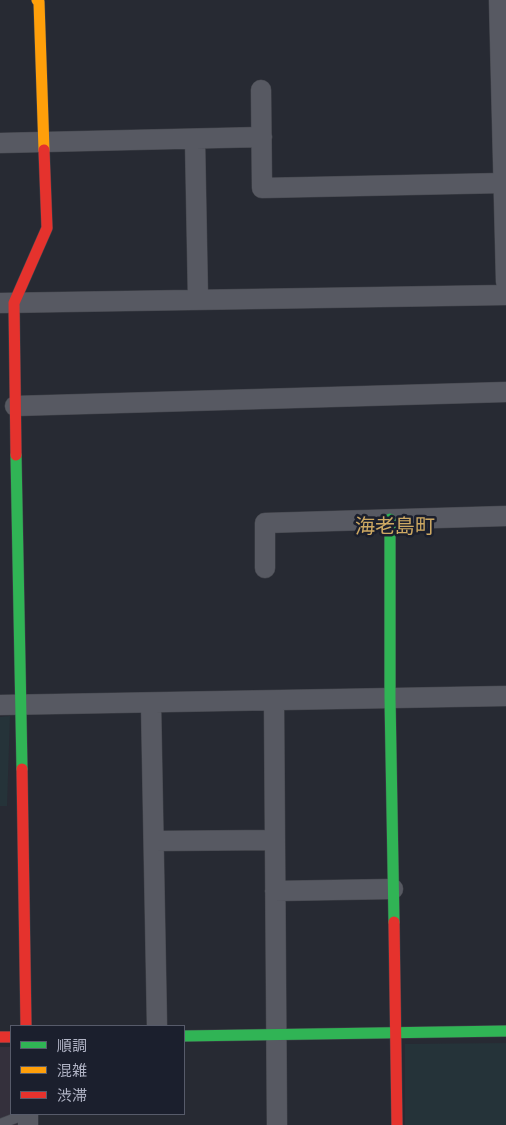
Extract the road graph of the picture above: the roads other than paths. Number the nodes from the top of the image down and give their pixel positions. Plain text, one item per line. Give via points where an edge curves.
1 (499, 0) edge
2 (40, 1) edge
3 (260, 90) dead end
4 (262, 137) junction
5 (196, 140) junction
6 (44, 142) junction
7 (0, 143) edge
8 (504, 183) junction
9 (506, 282) edge
10 (506, 295) edge
11 (198, 299) junction
12 (9, 308) edge
13 (0, 336) edge
14 (506, 392) edge
15 (15, 406) junction
16 (506, 516) edge
17 (390, 520) junction
18 (265, 568) dead end
19 (506, 696) edge
20 (390, 698) junction
21 (274, 700) junction
22 (151, 703) junction
23 (0, 705) edge
24 (20, 705) junction
25 (275, 840) junction
26 (154, 841) junction
27 (393, 889) junction
28 (275, 891) junction
29 (26, 1025) edge
30 (157, 1025) edge
31 (506, 1031) edge
32 (396, 1033) junction
33 (276, 1034) junction
34 (185, 1036) edge
35 (24, 1115) edge
36 (0, 1124) edge
37 (277, 1125) edge
38 (397, 1125) edge

1 - 8 street
2 - 6 street
3 - 4 street
4 - 5 street
4 - 8 street via 262,188
5 - 6 street
5 - 11 street
6 - 7 street
6 - 12 street via 47,228
8 - 9 street
10 - 11 street
11 - 12 street
12 - 13 street
12 - 15 street
14 - 15 street
15 - 24 street
16 - 17 street
17 - 18 street via 265,524
17 - 20 street
19 - 20 street
20 - 21 street
20 - 27 street
21 - 22 street
21 - 25 street
22 - 24 street
22 - 26 street
23 - 24 street
24 - 29 street
25 - 26 street
25 - 28 street
26 - 30 street
27 - 28 street
27 - 32 street
28 - 33 street
31 - 32 street
32 - 33 street
32 - 38 street
33 - 34 street
33 - 37 street
35 - 36 lane

